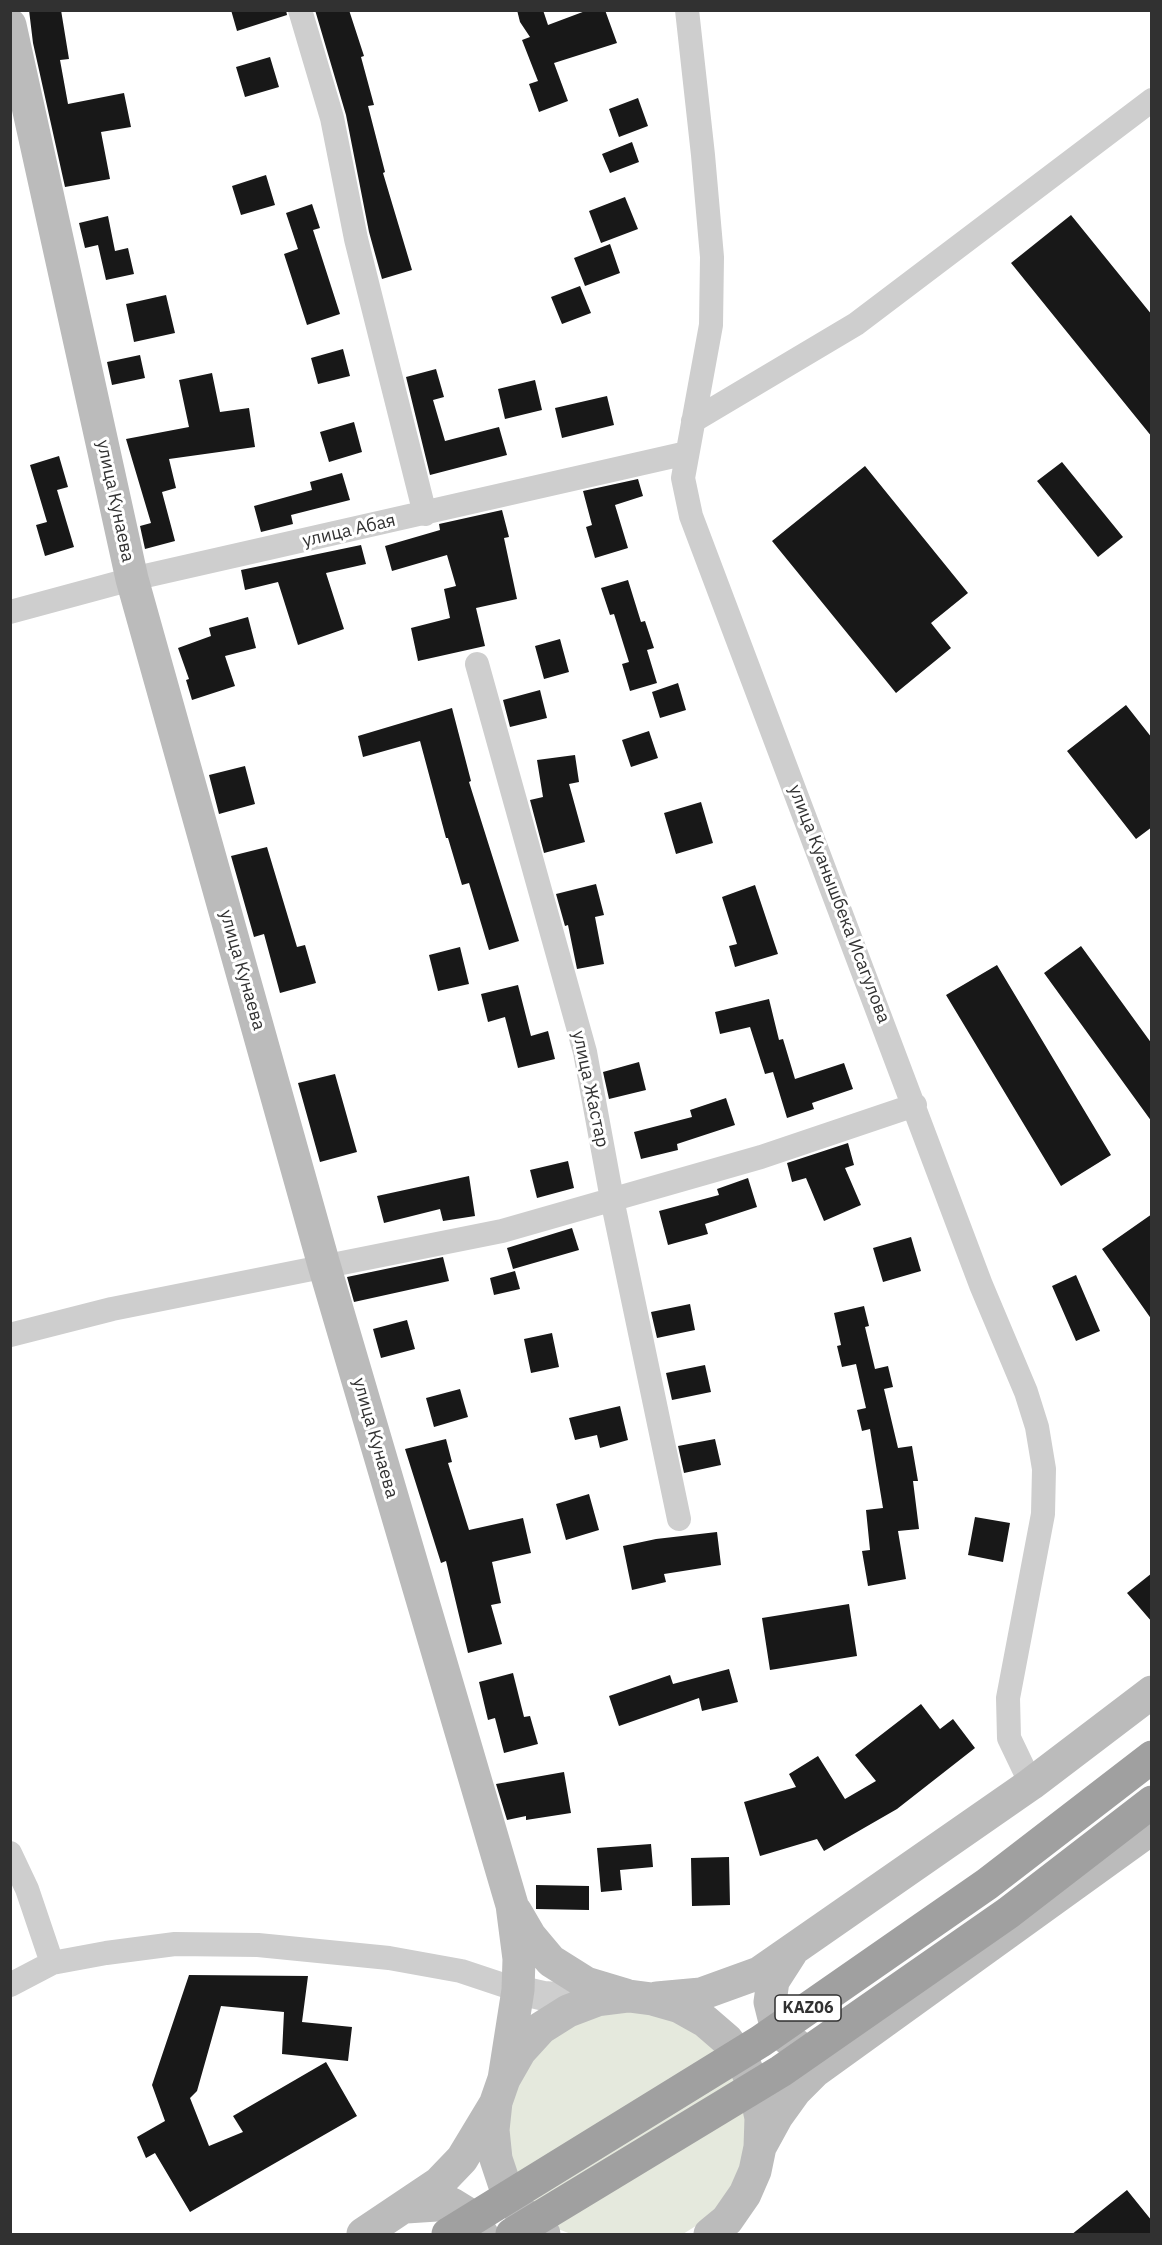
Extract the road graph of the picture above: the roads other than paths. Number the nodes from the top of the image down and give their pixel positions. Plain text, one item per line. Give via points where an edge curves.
1 (300, 10) edge
2 (687, 10) edge
3 (10, 26) edge
4 (1152, 99) edge
5 (693, 421) junction
6 (687, 453) junction
7 (425, 514) junction
8 (132, 579) junction
9 (10, 612) edge
10 (477, 664) dead end
11 (915, 1105) junction
12 (612, 1199) junction
13 (324, 1266) junction
14 (10, 1335) edge
15 (680, 1519) dead end
16 (1152, 1692) edge
17 (1152, 1757) edge
18 (1031, 1784) junction
19 (1152, 1802) edge
20 (1152, 1828) edge
21 (10, 1853) edge
22 (512, 1905) junction
23 (791, 1953) junction
24 (52, 1963) junction
25 (10, 1984) edge
26 (518, 1990) junction
27 (641, 1998) junction
28 (597, 2000) junction
29 (844, 2049) junction
30 (500, 2090) junction
31 (760, 2147) junction
32 (745, 2194) junction
33 (406, 2207) junction
34 (363, 2235) edge
35 (448, 2235) edge
36 (482, 2235) edge
37 (512, 2235) edge
38 (544, 2235) edge
39 (710, 2235) edge
40 (739, 2235) edge

1 - 7 street via 332,118 356,240
2 - 5 street, улица Куанышбека Исагулова via 712,257 711,325
3 - 8 main road, улица Кунаева
4 - 5 street via 856,324
5 - 6 street, улица Куанышбека Исагулова
6 - 7 street, улица Абая
6 - 11 street, улица Куанышбека Исагулова via 683,478 691,516
7 - 8 street, улица Абая
8 - 9 street, улица Абая
8 - 13 main road, улица Кунаева
10 - 12 street, улица Жастар via 585,1052
11 - 12 street via 761,1157
11 - 18 street, улица Куанышбека Исагулова via 1037,1427 1044,1469 1043,1514 1008,1698 1009,1738
12 - 13 street via 502,1231
12 - 15 street, улица Жастар
13 - 14 street via 112,1309
13 - 22 main road, улица Кунаева
16 - 18 main road
17 - 35 highway, KАZ06 via 987,1884 761,2041
18 - 23 main road
19 - 37 highway, KАZ06 via 1008,1913 781,2071
20 - 29 main road
21 - 24 street via 27,1889
22 - 26 main road via 519,1959
22 - 27 main road via 551,1961 586,1983
23 - 27 main road via 731,1985 701,1994
23 - 29 main road via 773,1981 770,2002 775,2022 801,2049 821,2053
24 - 25 street
24 - 26 street via 175,1944 258,1945 389,1958 461,1971
26 - 28 street
26 - 30 main road
27 - 28 main road
27 - 31 main road via 680,2007 705,2021 744,2063 761,2118
28 - 30 main road via 567,2011 541,2028 520,2051
29 - 31 main road via 795,2091
30 - 33 main road via 462,2159 439,2183
30 - 38 main road via 493,2130 496,2159 505,2186 520,2211
31 - 32 main road
32 - 39 main road via 727,2220
32 - 40 main road
33 - 34 main road
33 - 36 main road via 452,2205 465,2212

